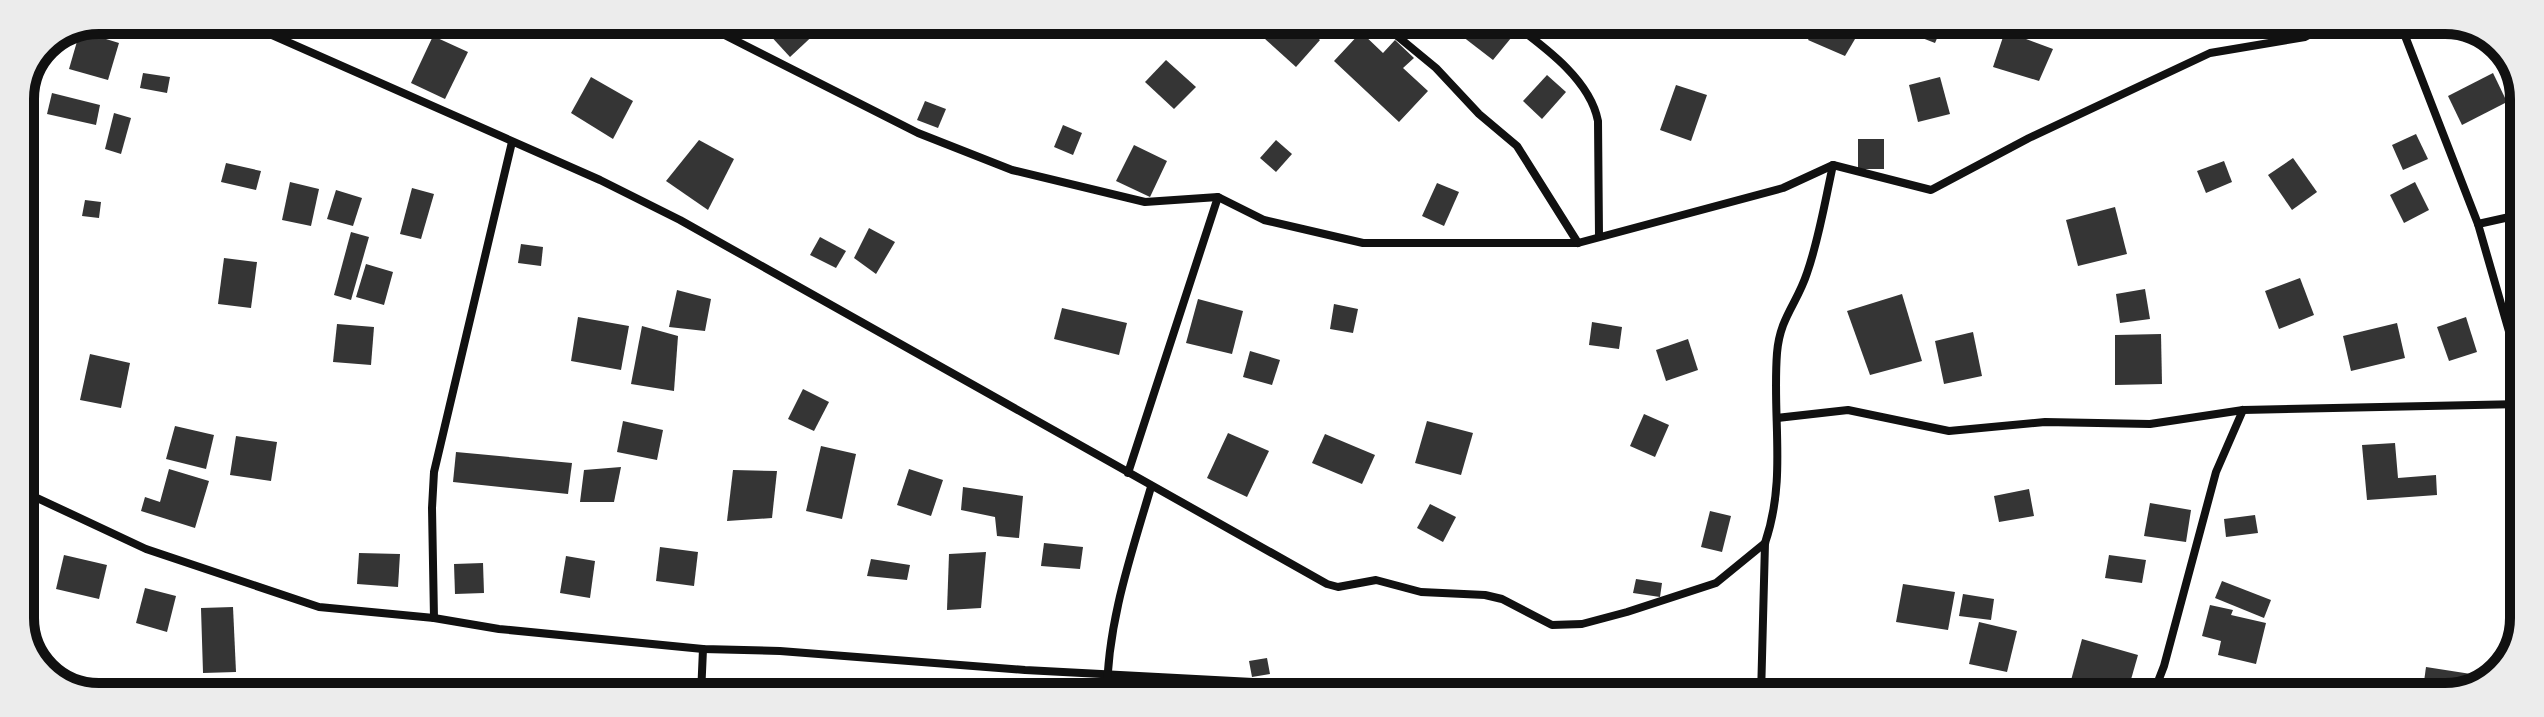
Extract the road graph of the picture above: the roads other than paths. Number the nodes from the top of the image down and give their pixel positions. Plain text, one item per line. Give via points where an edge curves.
1 (269, 34) edge
2 (721, 34) edge
3 (1395, 34) edge
4 (1527, 34) edge
5 (2311, 34) edge
6 (2404, 34) edge
7 (512, 142) junction
8 (1833, 165) junction
9 (1218, 197) junction
10 (2510, 217) edge
11 (2478, 224) junction
12 (1599, 236) junction
13 (1578, 243) junction
14 (2510, 335) edge
15 (2510, 404) edge
16 (2243, 410) junction
17 (1777, 418) junction
18 (1128, 473) junction
19 (1151, 487) junction
20 (34, 497) edge
21 (1765, 543) junction
22 (434, 618) junction
23 (703, 649) junction
24 (1107, 675) junction
25 (702, 683) edge
26 (1107, 683) edge
27 (1269, 683) edge
28 (1761, 683) edge
29 (2157, 683) edge

1 - 7 street
2 - 9 street via 918,133 1012,170 1145,202
3 - 13 street via 1517,146
4 - 12 street via 1569,72 1595,106
5 - 8 street via 2210,53 1931,190
6 - 11 street
7 - 18 street via 680,220
7 - 22 street via 434,472
8 - 12 street via 1783,188
8 - 17 street via 1808,271 1781,333
9 - 13 street via 1264,220 1363,243
9 - 18 street
10 - 11 street
11 - 14 street
12 - 13 street
15 - 16 street
16 - 17 street via 2150,424 2045,422 1949,431 1848,410
16 - 29 street via 2216,472
17 - 21 street via 1777,493
18 - 19 street
19 - 21 street via 1327,584 1376,580 1421,592 1485,595 1552,625 1582,624 1716,583
19 - 24 street via 1122,588
20 - 22 street via 146,549 319,607
21 - 28 street
22 - 23 street
23 - 24 street
23 - 25 street
24 - 26 street
24 - 27 street

